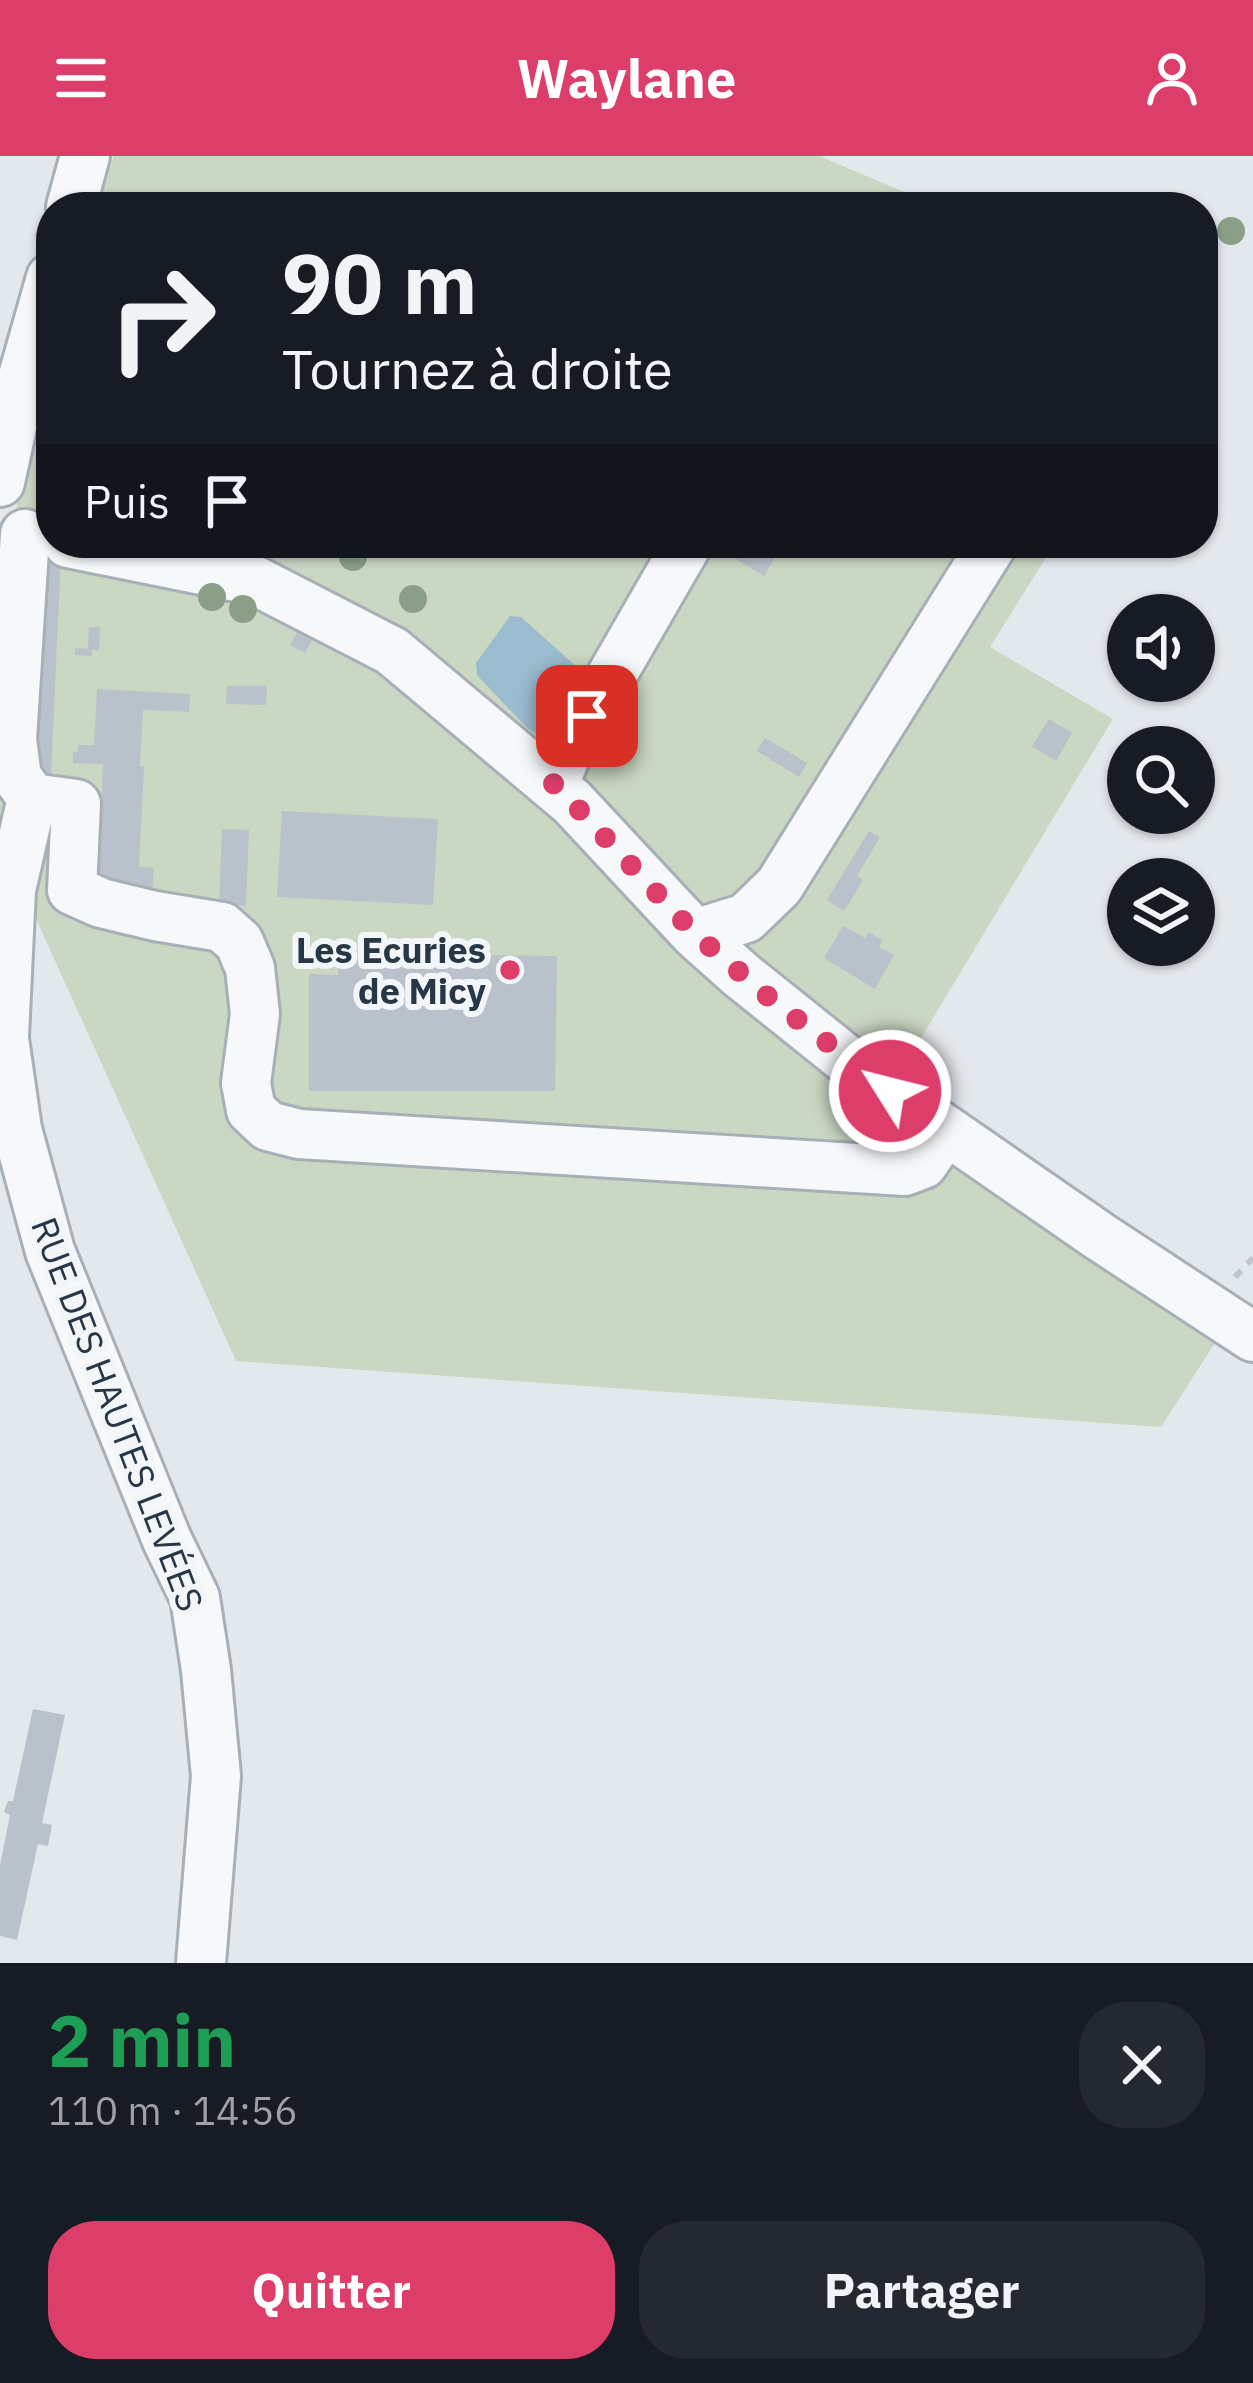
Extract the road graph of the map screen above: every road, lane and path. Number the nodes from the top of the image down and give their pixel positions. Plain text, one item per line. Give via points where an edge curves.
1 (86, 156) edge
2 (75, 192) edge
3 (36, 331) edge
4 (0, 482) edge
5 (36, 536) edge
6 (144, 558) edge
7 (679, 558) edge
8 (984, 558) edge
9 (553, 785) junction
10 (32, 798) junction
11 (695, 934) junction
12 (2, 1023) edge
13 (946, 1130) junction
14 (1253, 1337) edge
15 (201, 1963) edge

1 - 2 street
3 - 4 street
5 - 10 street via 12,740 17,777
6 - 9 street via 256,581 392,651
7 - 9 street
8 - 11 street via 779,886 746,918
9 - 11 street
10 - 12 street, RUE DES HAUTES LEVÉES via 11,890
10 - 13 street via 76,804 72,890 222,927 239,942 255,1014 246,1083 251,1110 268,1126 905,1171 922,1164
11 - 13 street
12 - 15 street, RUE DES HAUTES LEVÉES via 17,1129 50,1251 195,1598 216,1776
13 - 14 street

